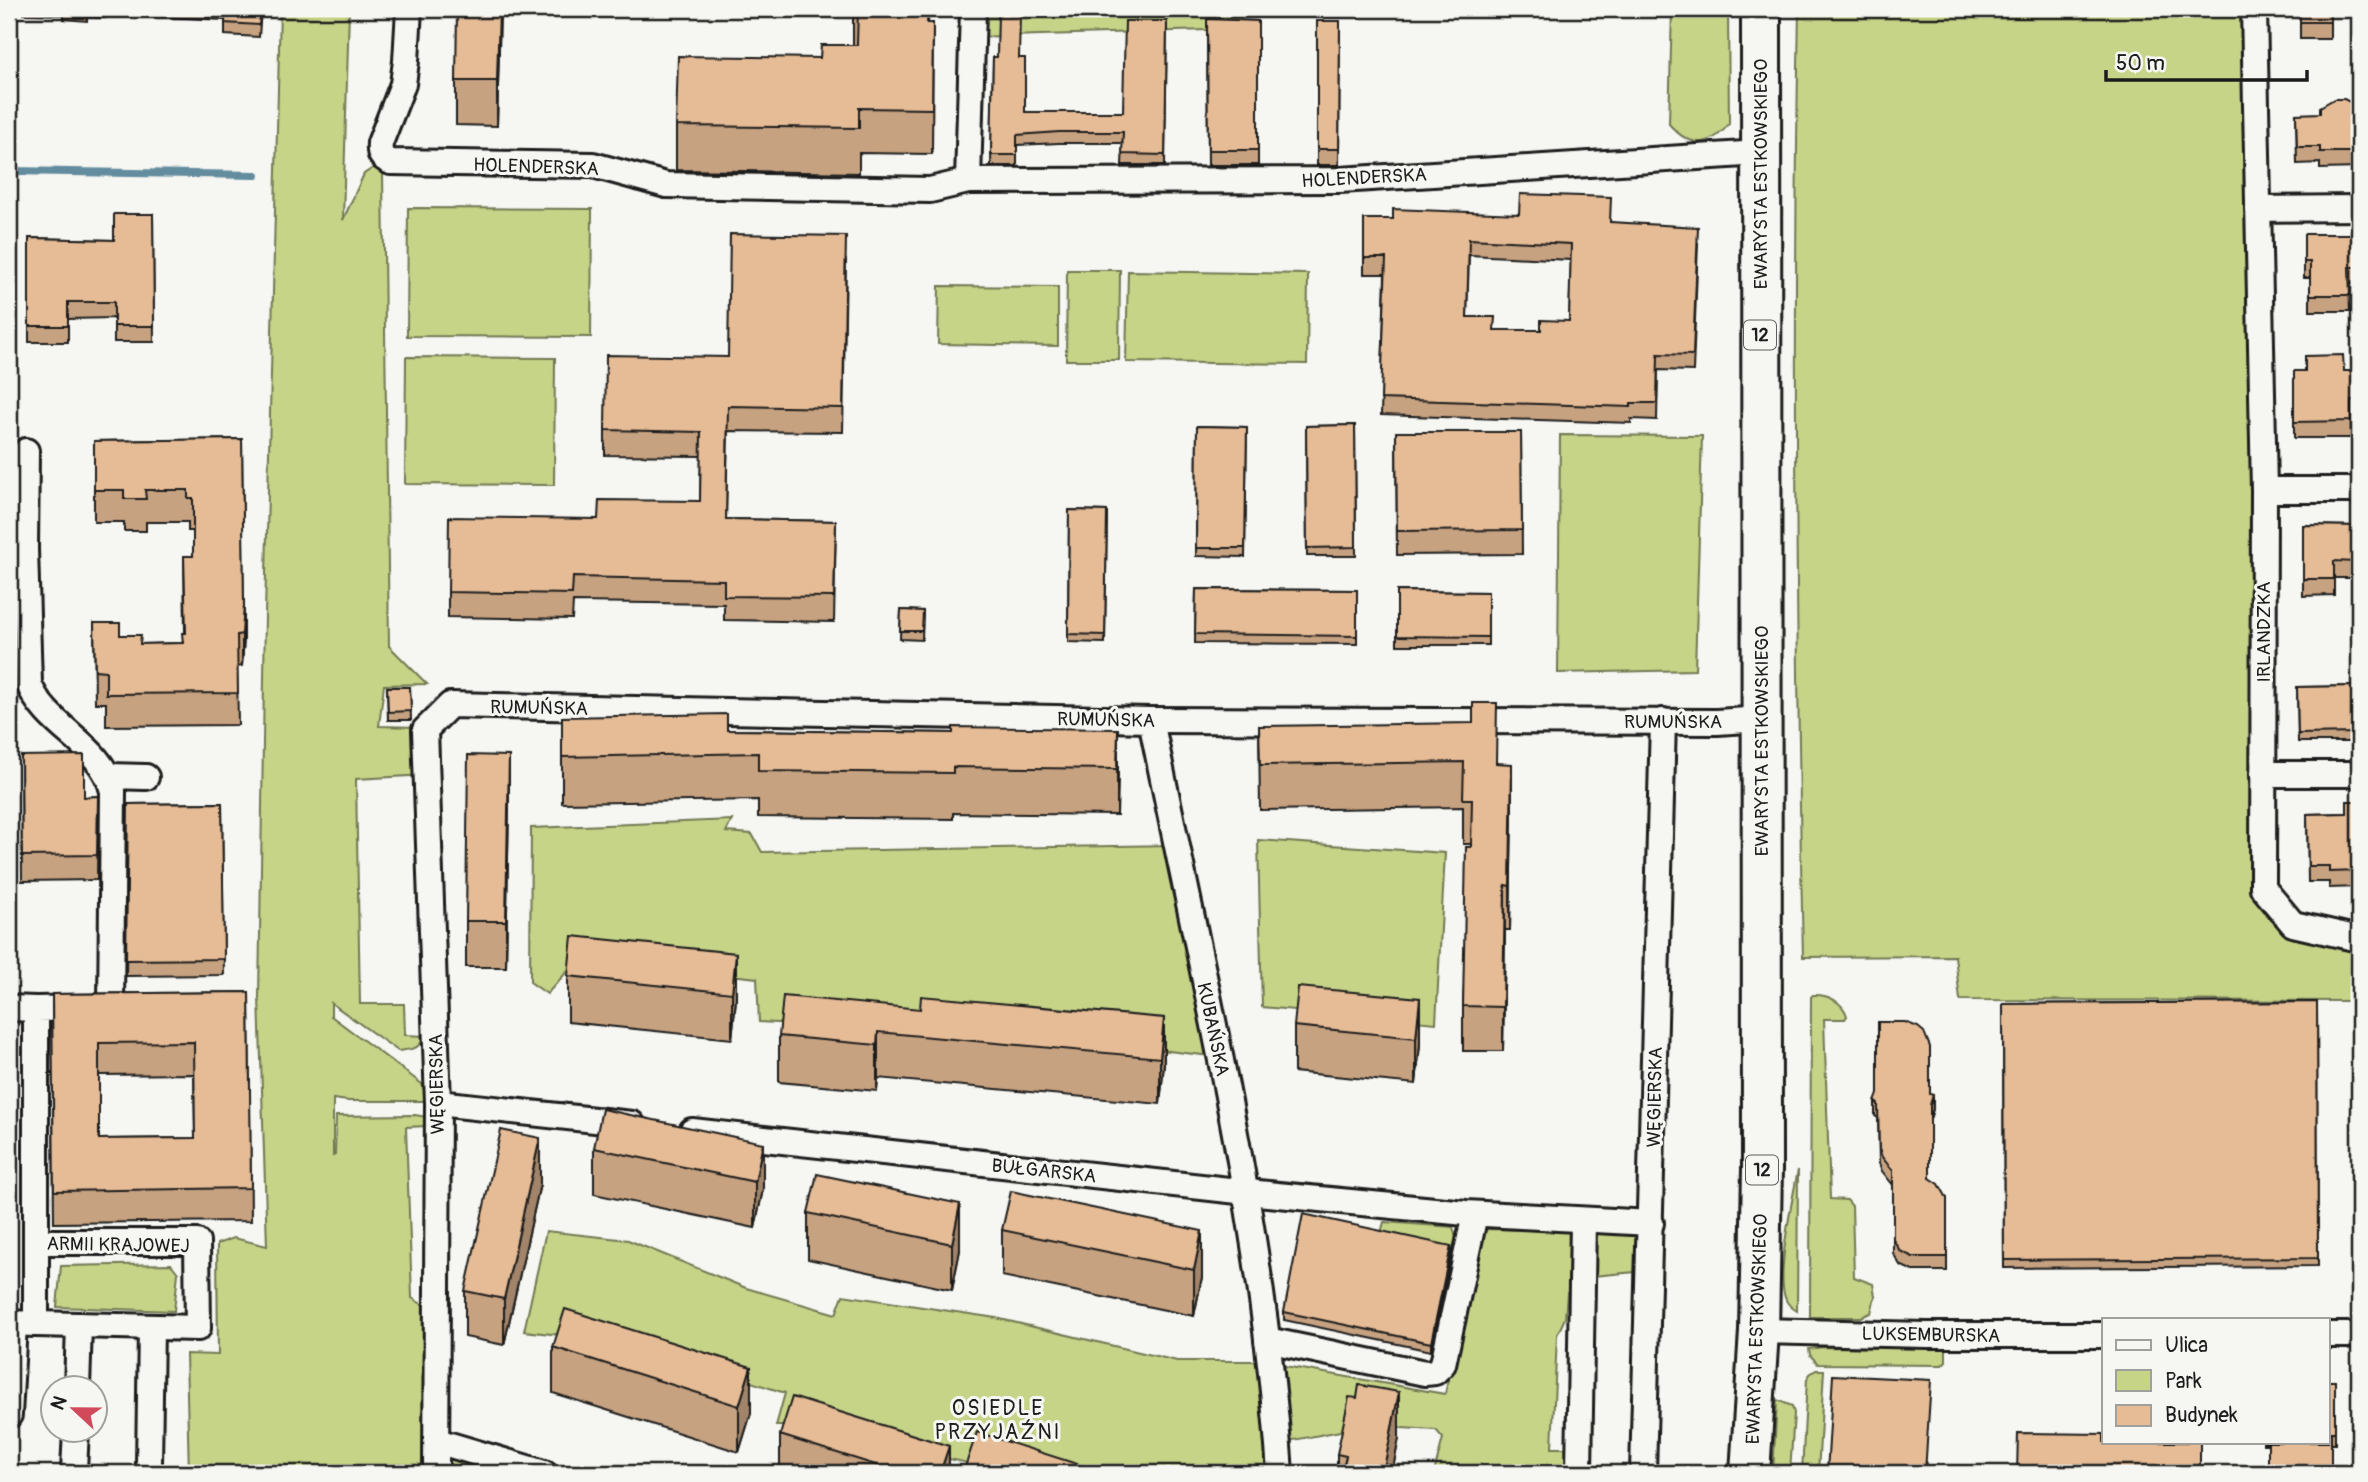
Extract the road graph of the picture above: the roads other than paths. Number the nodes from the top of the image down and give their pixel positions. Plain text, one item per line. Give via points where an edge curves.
1 (409, 9) edge
2 (973, 9) edge
3 (1761, 9) edge
4 (2254, 9) edge
5 (1760, 153) junction
6 (968, 181) junction
7 (2359, 208) edge
8 (2258, 209) junction
9 (26, 451) dead end
10 (2264, 490) junction
11 (2359, 490) edge
12 (17, 549) edge
13 (450, 705) joint
14 (1762, 719) junction
15 (1151, 720) junction
16 (1663, 721) junction
17 (2359, 774) edge
18 (2263, 775) junction
19 (109, 776) junction
20 (146, 777) dead end
21 (2359, 939) edge
22 (9, 1008) edge
23 (111, 1008) junction
24 (138, 1008) edge
25 (36, 1009) junction
26 (438, 1102) junction
27 (1247, 1192) junction
28 (1475, 1214) junction
29 (1583, 1220) junction
30 (1651, 1223) junction
31 (36, 1242) junction
32 (19, 1324) edge
33 (79, 1325) junction
34 (151, 1327) junction
35 (1759, 1331) junction
36 (2102, 1335) edge
37 (2330, 1335) edge
38 (2359, 1335) edge
39 (1267, 1340) junction
40 (77, 1374) edge
41 (9, 1415) edge
42 (437, 1441) junction
43 (75, 1444) edge
44 (149, 1464) dead end
45 (74, 1470) dead end
46 (436, 1473) edge
47 (544, 1473) edge
48 (1280, 1473) edge
49 (1579, 1473) edge
50 (1643, 1473) edge
51 (1751, 1473) edge

1 - 6 street, HOLENDERSKA via 403,84 380,143 383,159 391,162 593,165 666,185 930,190
2 - 6 street
3 - 5 main road, EWARYSTA ESTKOWSKIEGO / 12
4 - 8 street, IRLANDZKA
5 - 6 street, HOLENDERSKA via 1340,180
5 - 14 main road, EWARYSTA ESTKOWSKIEGO / 12
7 - 8 street
8 - 10 street, IRLANDZKA
9 - 12 street
10 - 11 street
10 - 18 street, IRLANDZKA
12 - 19 street via 29,684 35,699 101,762
13 - 15 street, RUMUŃSKA
13 - 26 street, WĘGIERSKA via 425,730
14 - 16 street, RUMUŃSKA
14 - 35 main road, EWARYSTA ESTKOWSKIEGO / 12
15 - 16 street, RUMUŃSKA
15 - 27 street, KUBAŃSKA
16 - 30 street, WĘGIERSKA
17 - 18 street
18 - 21 street, IRLANDZKA via 2263,888 2292,924
19 - 20 street
19 - 23 street via 113,792
22 - 25 street
23 - 24 street
23 - 25 street
25 - 31 street, ARMII KRAJOWEJ
26 - 27 street, BUŁGARSKA
26 - 42 street, WĘGIERSKA
27 - 28 street, BUŁGARSKA
27 - 39 street, KUBAŃSKA
28 - 29 street, BUŁGARSKA
28 - 39 street via 1443,1364 1435,1372
29 - 30 street, BUŁGARSKA
29 - 49 street
30 - 50 street, WĘGIERSKA
31 - 32 street, ARMII KRAJOWEJ
31 - 34 street, ARMII KRAJOWEJ via 197,1242 198,1328
32 - 33 street, ARMII KRAJOWEJ
32 - 41 street, ARMII KRAJOWEJ
33 - 34 street, ARMII KRAJOWEJ
33 - 40 street
34 - 44 street
35 - 36 street, LUKSEMBURSKA
35 - 51 main road, EWARYSTA ESTKOWSKIEGO / 12
37 - 38 street
39 - 48 street, KUBAŃSKA
42 - 46 street, WĘGIERSKA
42 - 47 street
43 - 45 street

